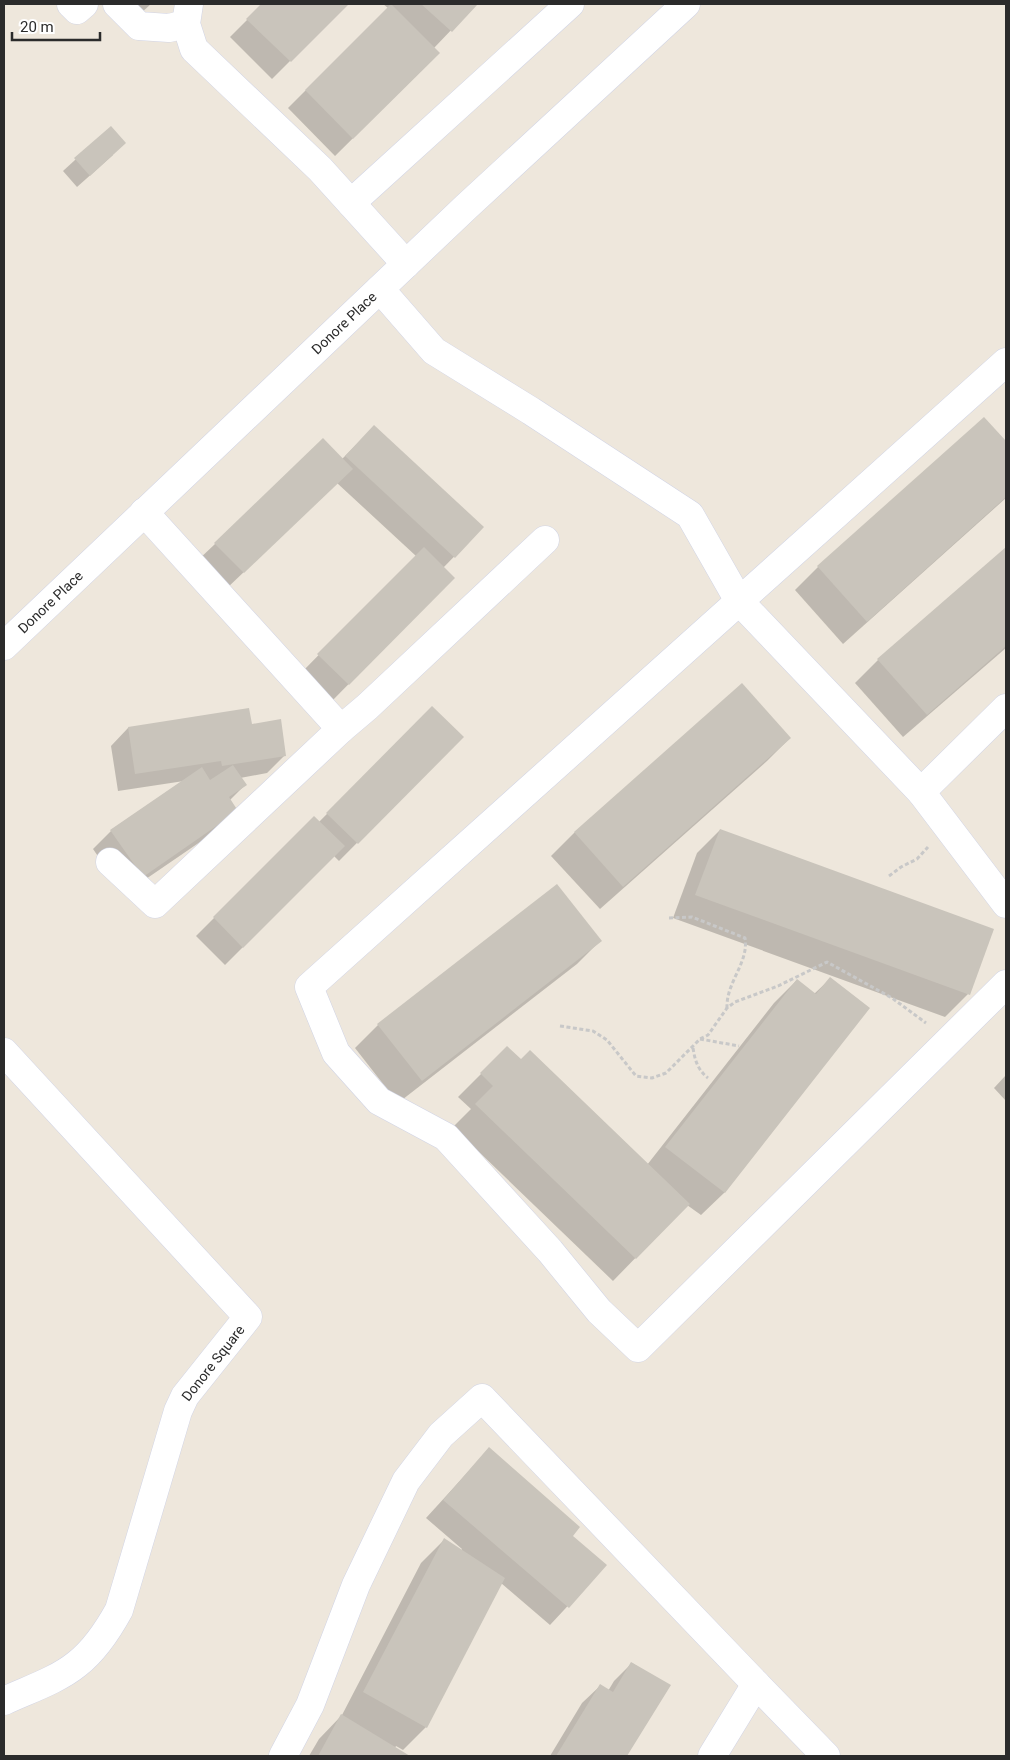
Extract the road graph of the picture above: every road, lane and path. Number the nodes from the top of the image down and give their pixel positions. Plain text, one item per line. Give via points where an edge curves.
1 (71, 4) edge
2 (84, 4) edge
3 (117, 4) edge
4 (570, 4) edge
5 (670, 8) edge
6 (187, 14) edge
7 (351, 203) junction
8 (406, 264) junction
9 (380, 289) junction
10 (1006, 362) edge
11 (144, 512) junction
12 (544, 540) dead end
13 (739, 601) junction
14 (4, 646) edge
15 (1006, 708) edge
16 (341, 729) junction
17 (921, 792) junction
18 (947, 826) junction
19 (110, 862) dead end
20 (889, 876) dead end
21 (1006, 904) edge
22 (669, 918) dead end
23 (1006, 984) edge
24 (727, 1008) junction
25 (560, 1026) dead end
26 (700, 1039) junction
27 (950, 1040) junction
28 (738, 1046) dead end
29 (693, 1047) junction
30 (4, 1052) edge
31 (708, 1078) dead end
32 (756, 1684) junction
33 (4, 1701) edge
34 (283, 1756) edge
35 (712, 1756) edge
36 (826, 1756) edge

1 - 2 street via 77,10
3 - 6 street via 139,26 169,28
4 - 7 street
5 - 8 street, Donore Place
6 - 7 street via 194,49 320,169
7 - 8 street
8 - 9 street, Donore Place
9 - 11 street, Donore Place
9 - 13 street via 434,352 690,515
10 - 13 street
11 - 14 street, Donore Place
11 - 16 street
12 - 16 street
13 - 17 street
13 - 27 street via 309,987 336,1053 379,1101 446,1137 550,1250 599,1312 638,1348
15 - 17 street
16 - 19 street via 155,904
17 - 18 street
18 - 20 path via 917,859
18 - 21 street
22 - 24 path via 692,917 745,938 745,955 730,986
23 - 27 street
24 - 26 path via 708,1035
24 - 27 path via 827,962 892,998
25 - 29 path via 593,1030 607,1040 636,1076 652,1078 666,1073
26 - 28 path
26 - 29 path
29 - 31 path via 696,1062
30 - 33 street, Donore Square via 248,1317 185,1396 178,1411 119,1610 110,1627 77,1664
32 - 34 street via 482,1398 441,1434 406,1481 356,1585 310,1705
32 - 35 street
32 - 36 street

